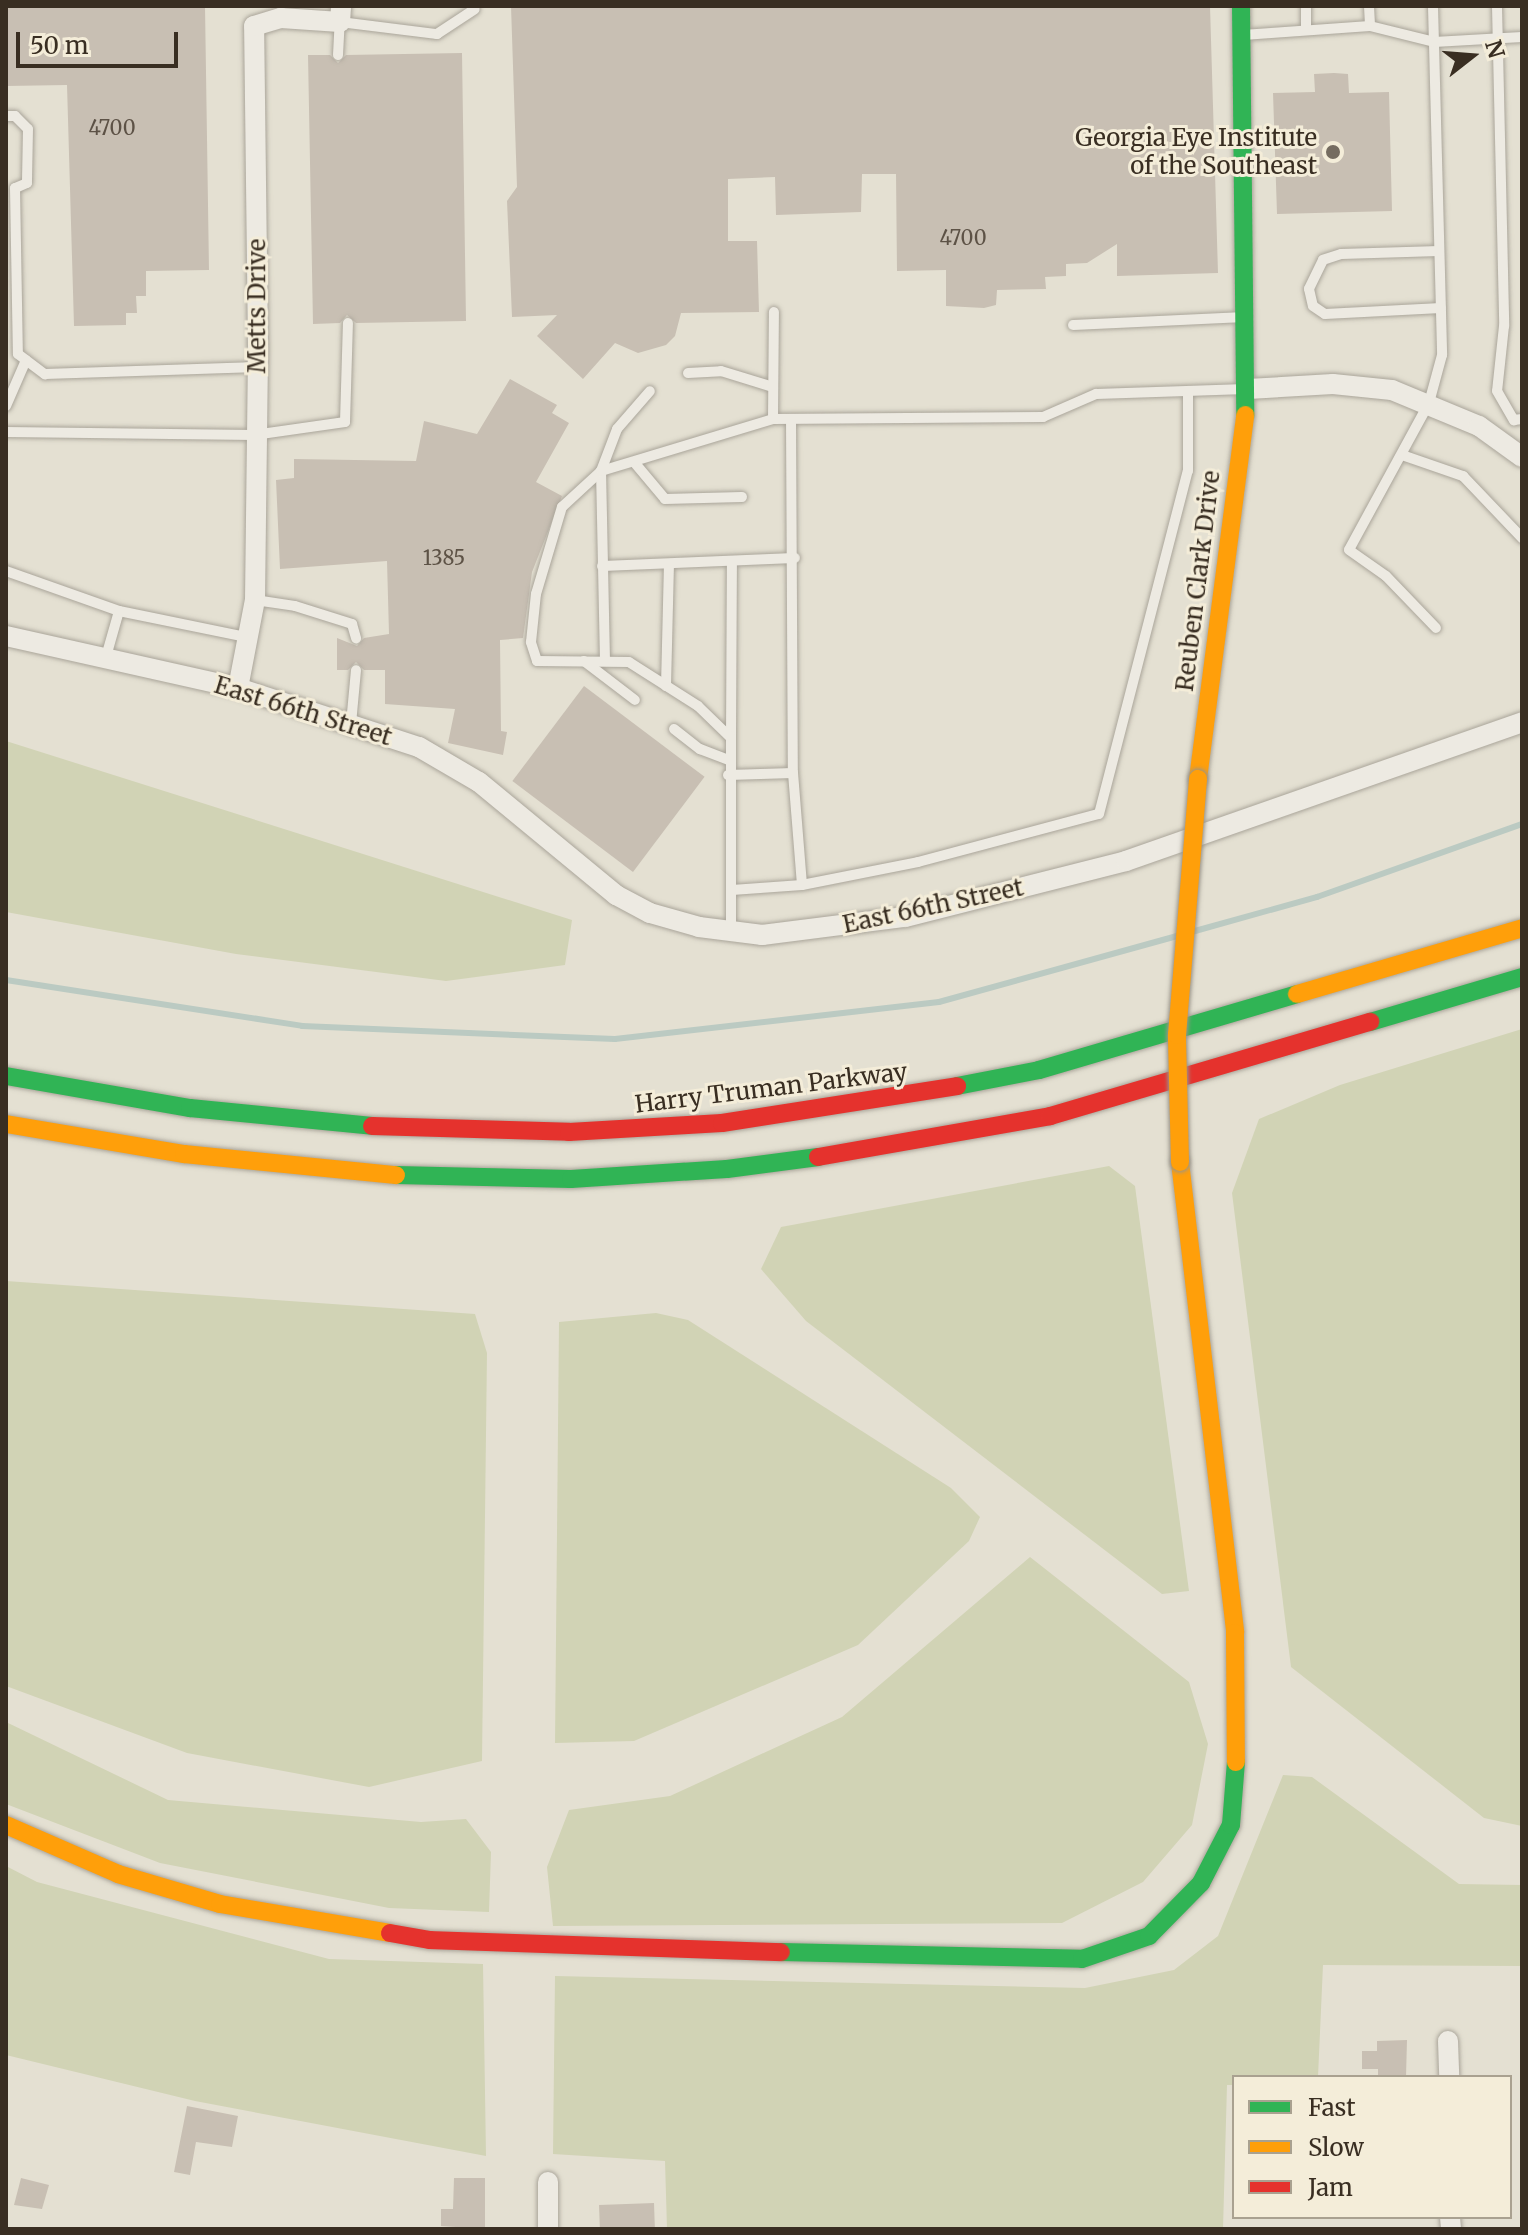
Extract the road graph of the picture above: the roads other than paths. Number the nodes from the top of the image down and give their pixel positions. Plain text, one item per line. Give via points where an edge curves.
1 (466, 6) edge
2 (1241, 6) edge
3 (1306, 6) edge
4 (1369, 6) edge
5 (1433, 6) edge
6 (1497, 6) edge
7 (340, 14) edge
8 (1370, 26) junction
9 (1306, 28) junction
10 (1241, 35) junction
11 (1522, 37) edge
12 (1498, 39) junction
13 (1434, 42) junction
14 (338, 55) dead end
15 (6, 116) edge
16 (11, 188) edge
17 (1439, 251) junction
18 (1441, 308) junction
19 (774, 312) dead end
20 (1247, 316) junction
21 (348, 323) dead end
22 (1073, 325) dead end
23 (26, 360) junction
24 (258, 367) junction
25 (688, 373) dead end
26 (773, 387) junction
27 (1248, 389) junction
28 (650, 391) dead end
29 (1188, 391) junction
30 (1429, 403) junction
31 (6, 406) edge
32 (773, 419) junction
33 (791, 419) junction
34 (1522, 419) edge
35 (6, 432) edge
36 (254, 435) junction
37 (1402, 455) junction
38 (1522, 457) edge
39 (634, 462) junction
40 (601, 471) junction
41 (742, 497) dead end
42 (1522, 538) edge
43 (795, 558) junction
44 (732, 561) junction
45 (669, 564) junction
46 (602, 566) junction
47 (6, 571) edge
48 (255, 600) junction
49 (119, 611) junction
50 (1436, 628) dead end
51 (6, 636) edge
52 (250, 638) junction
53 (356, 638) dead end
54 (105, 660) junction
55 (584, 661) junction
56 (605, 661) junction
57 (356, 670) dead end
58 (666, 686) junction
59 (238, 688) junction
60 (635, 700) dead end
61 (1522, 722) edge
62 (351, 724) junction
63 (674, 729) dead end
64 (731, 738) junction
65 (729, 760) junction
66 (793, 773) junction
67 (728, 775) junction
68 (802, 885) junction
69 (732, 890) junction
70 (1522, 928) edge
71 (731, 932) junction
72 (1522, 977) edge
73 (6, 1076) edge
74 (6, 1124) edge
75 (67, 1155) dead end
76 (416, 1177) junction
77 (6, 1825) edge
78 (1448, 2041) dead end
79 (1449, 2075) edge
80 (548, 2182) dead end
81 (548, 2229) edge

1 - 7 lane via 475,9 437,34
2 - 10 main road, Reuben Clark Drive
3 - 9 lane
4 - 8 lane
5 - 13 lane
6 - 12 lane
7 - 14 lane
7 - 24 street, Metts Drive via 281,18 254,26
8 - 9 lane
8 - 13 lane
9 - 10 lane
10 - 20 main road, Reuben Clark Drive
11 - 12 lane
12 - 13 lane
12 - 34 lane via 1504,326 1497,391 1514,420
13 - 17 lane
15 - 16 lane via 15,116 28,129 27,183
16 - 23 lane via 18,354
17 - 18 lane
17 - 18 lane via 1341,254 1323,260 1309,289 1313,306 1325,314
18 - 30 lane via 1442,355
19 - 26 lane
20 - 22 lane
20 - 27 main road, Reuben Clark Drive
21 - 36 lane via 345,422
23 - 24 lane via 45,374
23 - 31 lane
24 - 36 street, Metts Drive
25 - 26 lane via 721,371
26 - 32 lane
27 - 29 lane
27 - 30 street via 1333,384 1392,390
27 - 77 main road, Reuben Clark Drive, bridge via 1198,779 1177,1035 1180,1162 1235,1633 1238,1730 1231,1825 1201,1883 1149,1936 1082,1959 430,1940 220,1904 118,1874
28 - 40 lane via 617,429
29 - 33 lane via 1096,394 1043,417
29 - 68 lane via 1188,471 1182,502 1099,814 970,850
30 - 37 lane
30 - 38 street via 1479,426
32 - 33 lane
32 - 39 lane
33 - 43 lane
35 - 36 lane
36 - 48 street, Metts Drive
37 - 42 lane via 1463,476
37 - 50 lane via 1349,550 1386,576
39 - 40 lane
39 - 41 lane via 665,499
40 - 46 lane
40 - 55 lane via 562,507 536,594 531,642 537,661
43 - 44 lane
43 - 66 lane
44 - 45 lane
44 - 64 lane
45 - 46 lane
45 - 58 lane
46 - 56 lane
47 - 49 lane
48 - 52 street, Metts Drive
48 - 53 lane via 352,624
49 - 52 lane
49 - 54 lane
51 - 54 street, East 66th Street
52 - 59 street, Metts Drive
54 - 59 street, East 66th Street
55 - 56 lane
55 - 60 lane
56 - 58 lane via 629,662
57 - 62 lane
58 - 64 lane
59 - 62 street, East 66th Street
61 - 71 street, East 66th Street via 1126,861 905,917 806,932
62 - 71 street, East 66th Street via 419,747 454,766 627,901 650,913
63 - 65 lane via 700,749
64 - 65 lane
65 - 67 lane
66 - 67 lane
66 - 68 lane
67 - 69 lane
68 - 69 lane
69 - 71 lane
70 - 73 main road, Harry Truman Parkway via 1039,1070 874,1102 722,1123 569,1132 418,1130 190,1108
72 - 76 main road via 1135,1093 966,1134 727,1169 571,1179
74 - 76 main road via 184,1154
75 - 76 main road via 183,1168
78 - 79 street
80 - 81 street

